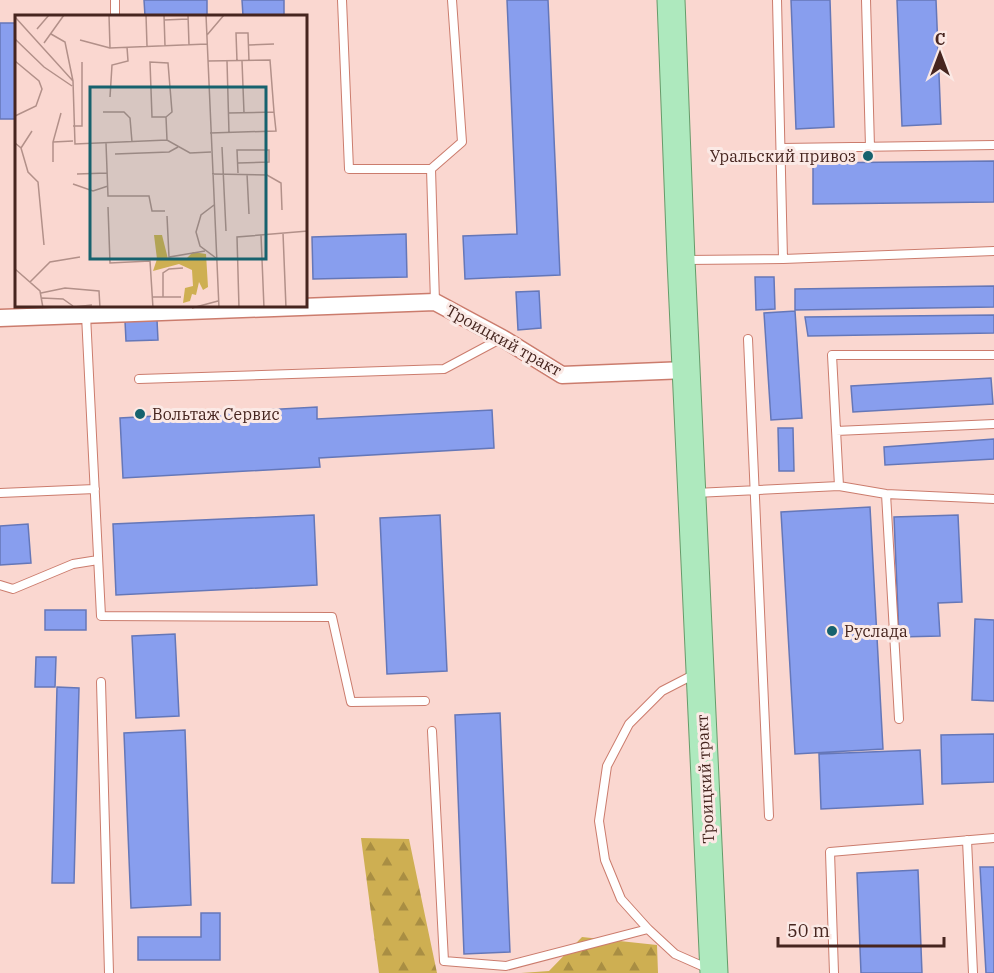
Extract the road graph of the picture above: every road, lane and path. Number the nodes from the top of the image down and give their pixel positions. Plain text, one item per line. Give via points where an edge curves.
1 (342, 0) edge
2 (452, 0) edge
3 (670, 0) edge
4 (777, 0) edge
5 (866, 0) edge
6 (994, 145) edge
7 (870, 147) junction
8 (782, 148) junction
9 (431, 169) junction
10 (994, 251) edge
11 (783, 259) junction
12 (681, 260) junction
13 (435, 302) junction
14 (308, 306) edge
15 (237, 308) edge
16 (86, 315) junction
17 (0, 318) edge
18 (502, 338) junction
19 (748, 339) dead end
20 (994, 355) edge
21 (686, 370) junction
22 (139, 379) dead end
23 (994, 424) edge
24 (837, 431) junction
25 (839, 486) junction
26 (94, 489) junction
27 (754, 490) junction
28 (0, 493) edge
29 (692, 494) junction
30 (886, 494) junction
31 (994, 499) edge
32 (98, 560) junction
33 (0, 585) edge
34 (700, 671) junction
35 (101, 682) dead end
36 (425, 701) dead end
37 (899, 719) dead end
38 (432, 731) dead end
39 (769, 816) dead end
40 (994, 838) edge
41 (967, 840) junction
42 (648, 929) junction
43 (714, 972) edge
44 (109, 973) edge
45 (834, 973) edge
46 (973, 973) edge

1 - 9 lane via 349,169
2 - 9 lane via 462,142
3 - 12 main road, Троицкий тракт
4 - 8 lane
5 - 7 lane
6 - 7 lane
7 - 8 lane
8 - 11 lane
9 - 13 lane
10 - 11 lane
11 - 12 lane
12 - 21 main road, Троицкий тракт
13 - 14 street, Троицкий тракт
13 - 18 street, Троицкий тракт
15 - 16 street, Троицкий тракт
16 - 17 street, Троицкий тракт
16 - 26 lane
18 - 21 street, Троицкий тракт via 562,375
18 - 22 lane via 444,369
19 - 27 lane
20 - 24 lane via 832,355
21 - 29 main road, Троицкий тракт
23 - 24 lane
24 - 25 lane
25 - 27 lane
25 - 30 lane
26 - 28 lane
26 - 32 lane
27 - 29 lane
27 - 39 lane
29 - 34 main road, Троицкий тракт
30 - 31 lane
30 - 37 lane
32 - 33 lane via 73,564 13,589
32 - 36 lane via 101,616 332,618 351,702
34 - 42 lane via 662,691 629,724 607,766 599,821 605,860 621,899
34 - 43 main road, Троицкий тракт
35 - 44 lane
38 - 42 lane via 444,961 506,966
40 - 41 lane
41 - 45 lane via 830,852
41 - 46 lane
42 - 43 lane via 675,954

